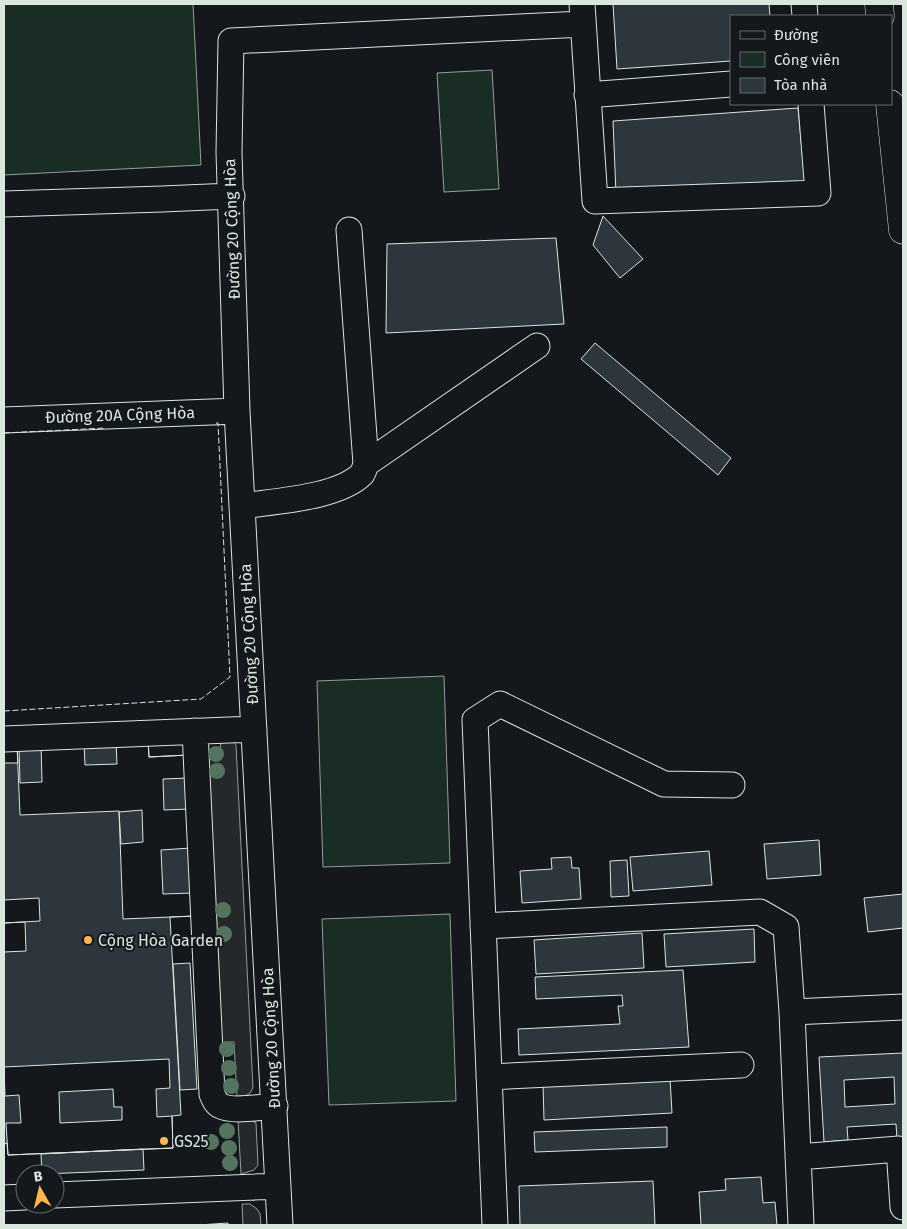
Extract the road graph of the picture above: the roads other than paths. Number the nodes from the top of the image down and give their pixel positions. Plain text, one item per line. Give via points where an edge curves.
1 (582, 14) edge
2 (730, 84) edge
3 (587, 95) junction
4 (811, 105) edge
5 (890, 105) edge
6 (232, 196) junction
7 (4, 204) edge
8 (349, 230) dead end
9 (903, 230) edge
10 (537, 346) dead end
11 (237, 411) junction
12 (4, 420) edge
13 (366, 464) junction
14 (242, 506) junction
15 (254, 729) junction
16 (195, 732) junction
17 (4, 740) edge
18 (732, 785) dead end
19 (483, 926) junction
20 (903, 1007) edge
21 (792, 1012) junction
22 (741, 1065) dead end
23 (489, 1077) junction
24 (275, 1106) junction
25 (798, 1157) junction
26 (278, 1186) junction
27 (65, 1196) edge
28 (903, 1207) edge
29 (280, 1225) edge
30 (495, 1225) edge
31 (801, 1225) edge

1 - 3 street
1 - 6 street, Đường 20 Cộng Hòa via 231,41 229,152
2 - 3 street
3 - 4 street via 595,201 818,193
5 - 9 main road
6 - 7 street
6 - 11 street, Đường 20 Cộng Hòa
8 - 13 street
10 - 13 street
11 - 12 street, Đường 20A Cộng Hòa
11 - 14 street, Đường 20 Cộng Hòa
13 - 14 street via 363,473 348,484 326,493
14 - 15 street, Đường 20 Cộng Hòa
15 - 16 street
15 - 24 street, Đường 20 Cộng Hòa
16 - 17 street
16 - 24 street via 212,1094 222,1107
18 - 19 street via 664,784 500,704 475,720
19 - 21 street via 760,912 786,927
19 - 23 street
20 - 21 street
21 - 25 street
22 - 23 street
23 - 30 street
24 - 26 street, Đường 20 Cộng Hòa
25 - 28 street via 899,1149
25 - 31 street
26 - 27 street
26 - 29 street, Đường 20 Cộng Hòa

